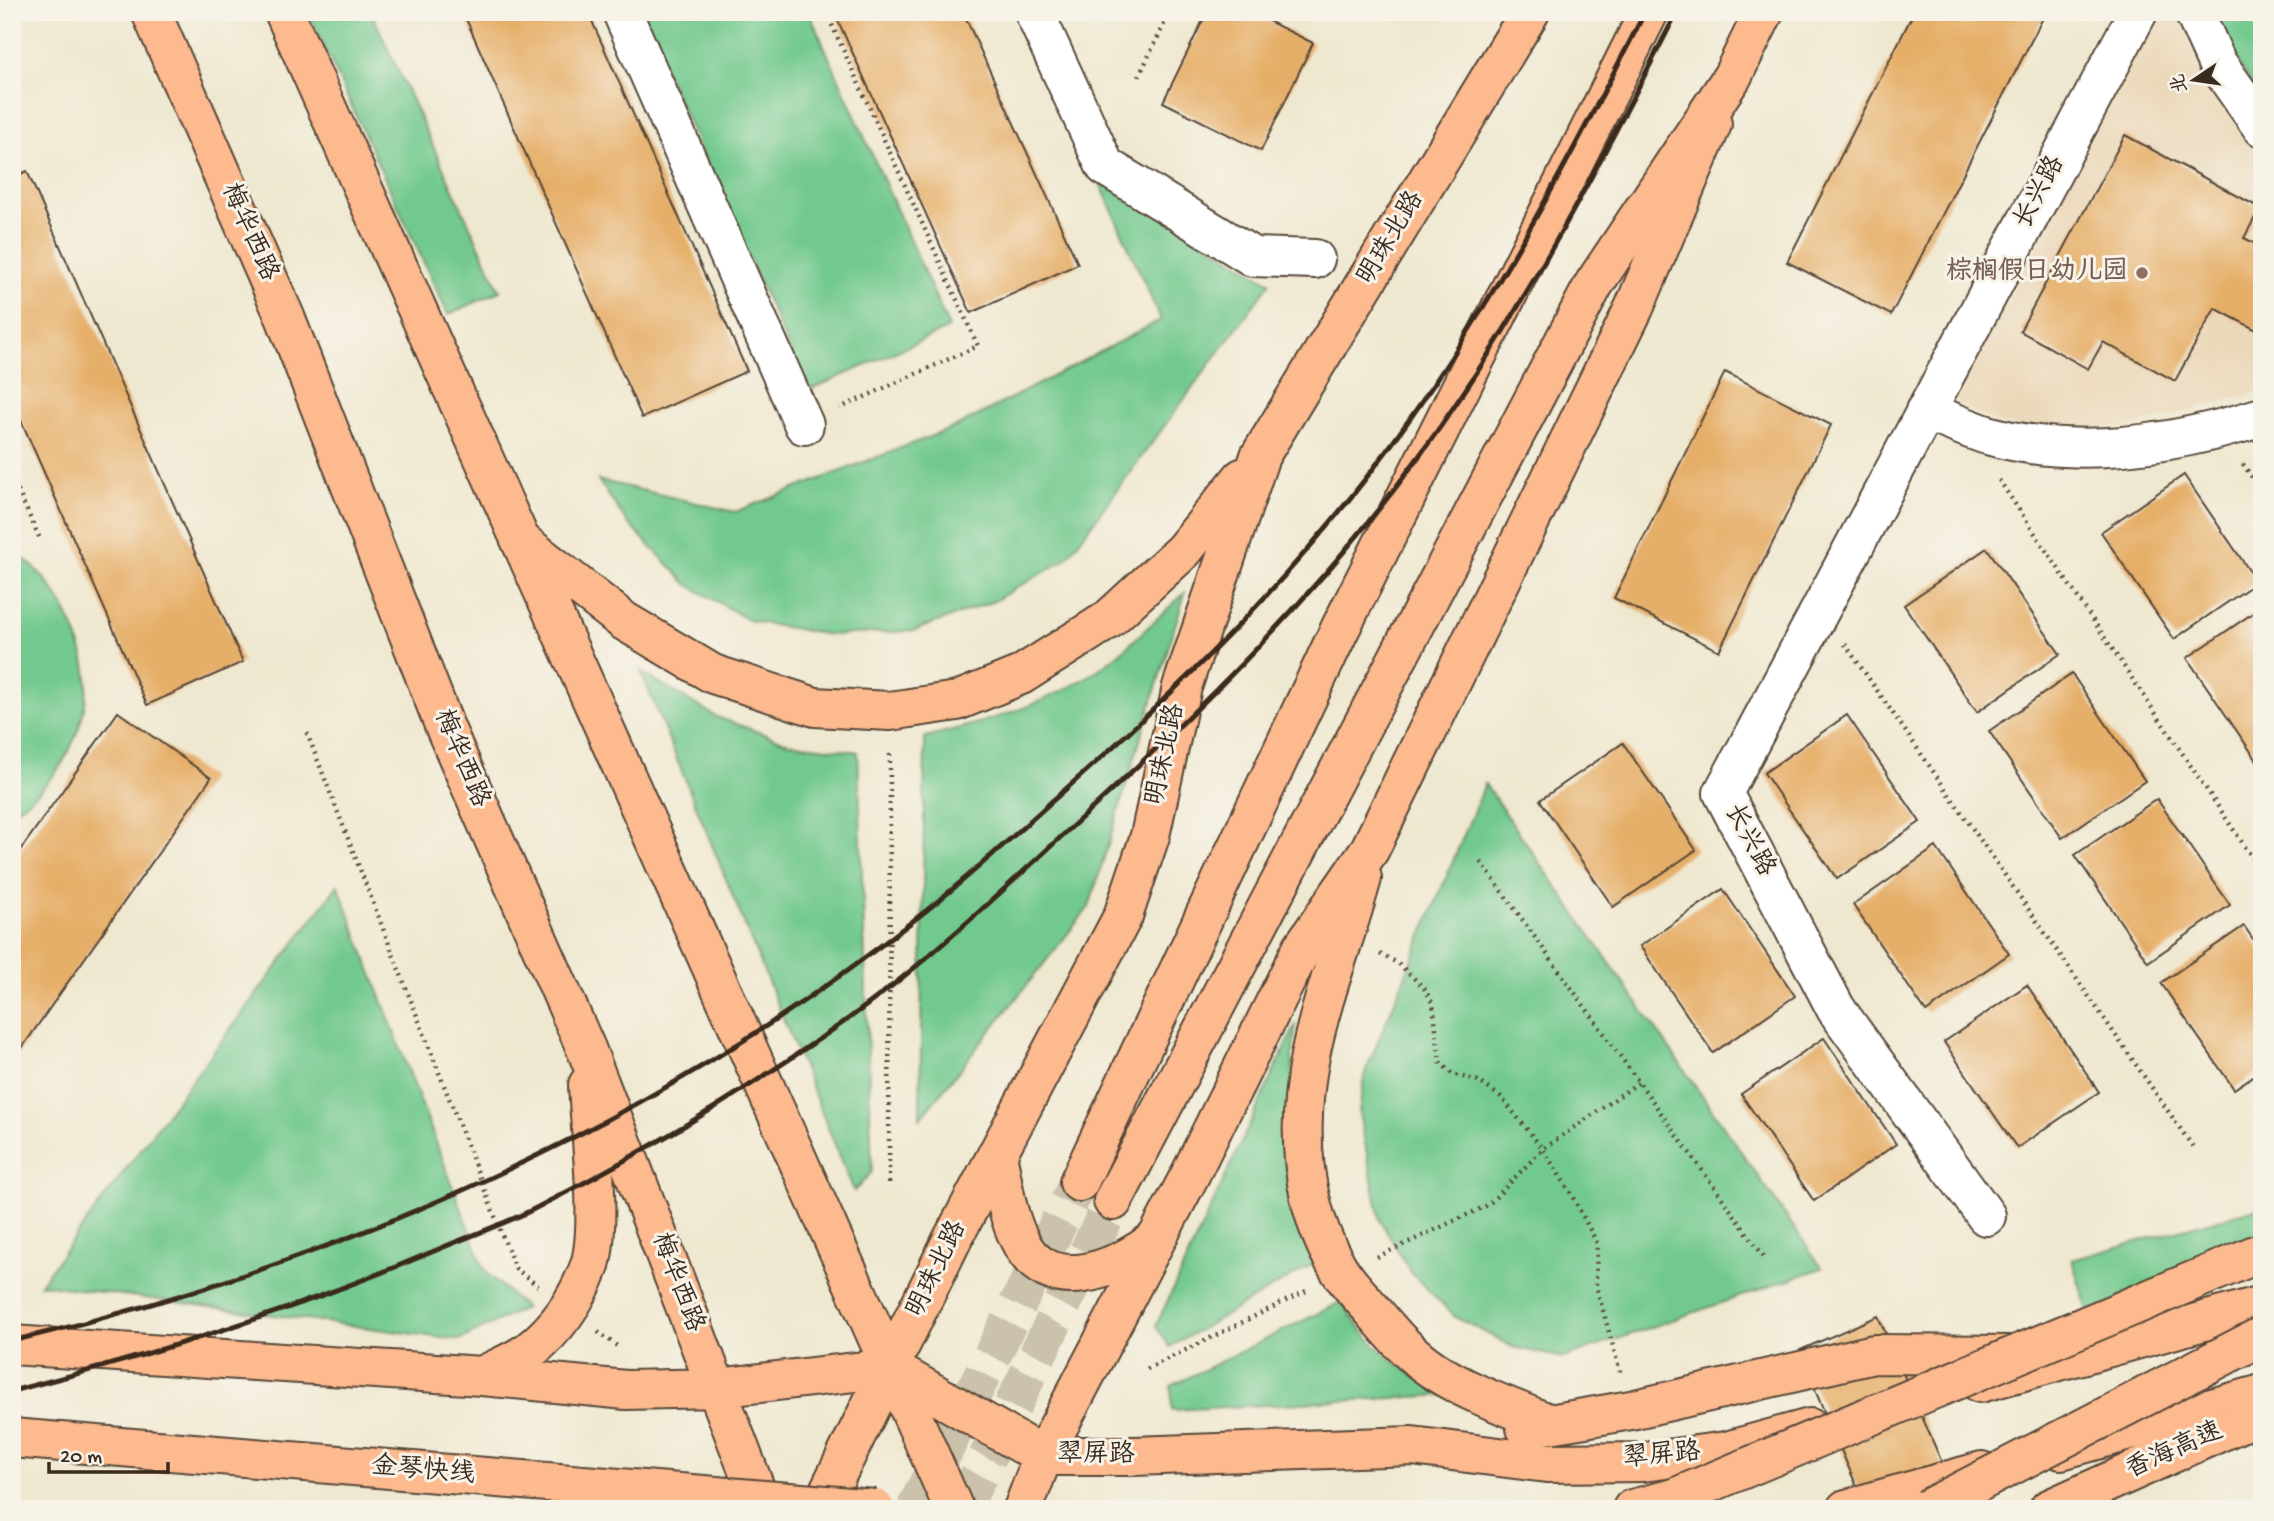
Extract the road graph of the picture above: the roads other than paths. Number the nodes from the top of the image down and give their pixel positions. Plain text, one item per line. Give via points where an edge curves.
1 (151, 12) edge
2 (284, 12) edge
3 (622, 12) edge
4 (1034, 12) edge
5 (1530, 12) edge
6 (1649, 12) edge
7 (1765, 12) edge
8 (2138, 12) edge
9 (2194, 12) edge
10 (1732, 77) junction
11 (2262, 127) edge
12 (1315, 259) dead end
13 (1925, 411) junction
14 (2262, 417) edge
15 (804, 425) road end
16 (1260, 456) junction
17 (521, 541) junction
18 (1370, 849) junction
19 (587, 1051) junction
20 (997, 1154) junction
21 (1079, 1182) tunnel mouth
22 (1113, 1201) tunnel mouth
23 (1986, 1216) dead end
24 (1155, 1240) junction
25 (2262, 1252) edge
26 (2262, 1305) edge
27 (2262, 1336) edge
28 (12, 1345) edge
29 (2086, 1355) junction
30 (890, 1368) junction
31 (482, 1376) junction
32 (716, 1388) junction
33 (2262, 1394) edge
34 (2262, 1413) edge
35 (1550, 1424) junction
36 (12, 1438) edge
37 (1412, 1446) junction
38 (1043, 1456) junction
39 (763, 1509) edge
40 (820, 1509) edge
41 (875, 1509) edge
42 (954, 1509) edge
43 (1023, 1509) edge
44 (1632, 1509) edge
45 (1846, 1509) edge
46 (1927, 1509) edge
47 (2049, 1509) edge

1 - 19 main road, 梅华西路 via 285,317 446,730
2 - 17 main road
3 - 15 lane
4 - 12 lane via 1105,166 1253,257
5 - 16 main road, 明珠北路
6 - 21 main road via 1339,631
7 - 10 main road
8 - 13 lane, 长兴路
9 - 11 lane via 2217,63
10 - 18 main road via 1634,309
10 - 22 main road via 1594,284
13 - 14 lane via 1991,436 2061,447 2137,446
13 - 23 lane, 长兴路 via 1723,793 1836,1009
16 - 17 main road via 1183,551 1108,620 1009,680 957,701 890,711 815,707 713,674 624,621
16 - 20 main road, 明珠北路 via 1182,687 1150,836 1123,916
17 - 30 main road
18 - 24 main road via 1302,948
18 - 35 main road via 1310,1056 1301,1137 1314,1213 1342,1274 1405,1350 1436,1372
19 - 31 main road via 595,1222 590,1266 568,1310 547,1336 527,1353
19 - 32 main road, 梅华西路
20 - 24 main road via 1018,1239 1028,1255 1044,1266 1064,1273 1098,1272 1135,1256
20 - 30 main road, 明珠北路
24 - 38 main road
25 - 44 main road, bridge via 1674,1498
26 - 29 main road, 翠屏路
27 - 46 main road, bridge
28 - 31 main road
29 - 35 main road via 1874,1354
29 - 37 main road, 翠屏路 via 1726,1451 1643,1461 1547,1463
30 - 32 main road
30 - 38 main road
30 - 40 main road, 明珠北路
30 - 42 main road
31 - 32 main road via 626,1391
32 - 39 main road, 梅华西路
33 - 45 main road
34 - 47 main road, 香海高速
35 - 37 main road
36 - 41 main road, 金琴快线, bridge
37 - 38 main road, 翠屏路
38 - 43 main road

